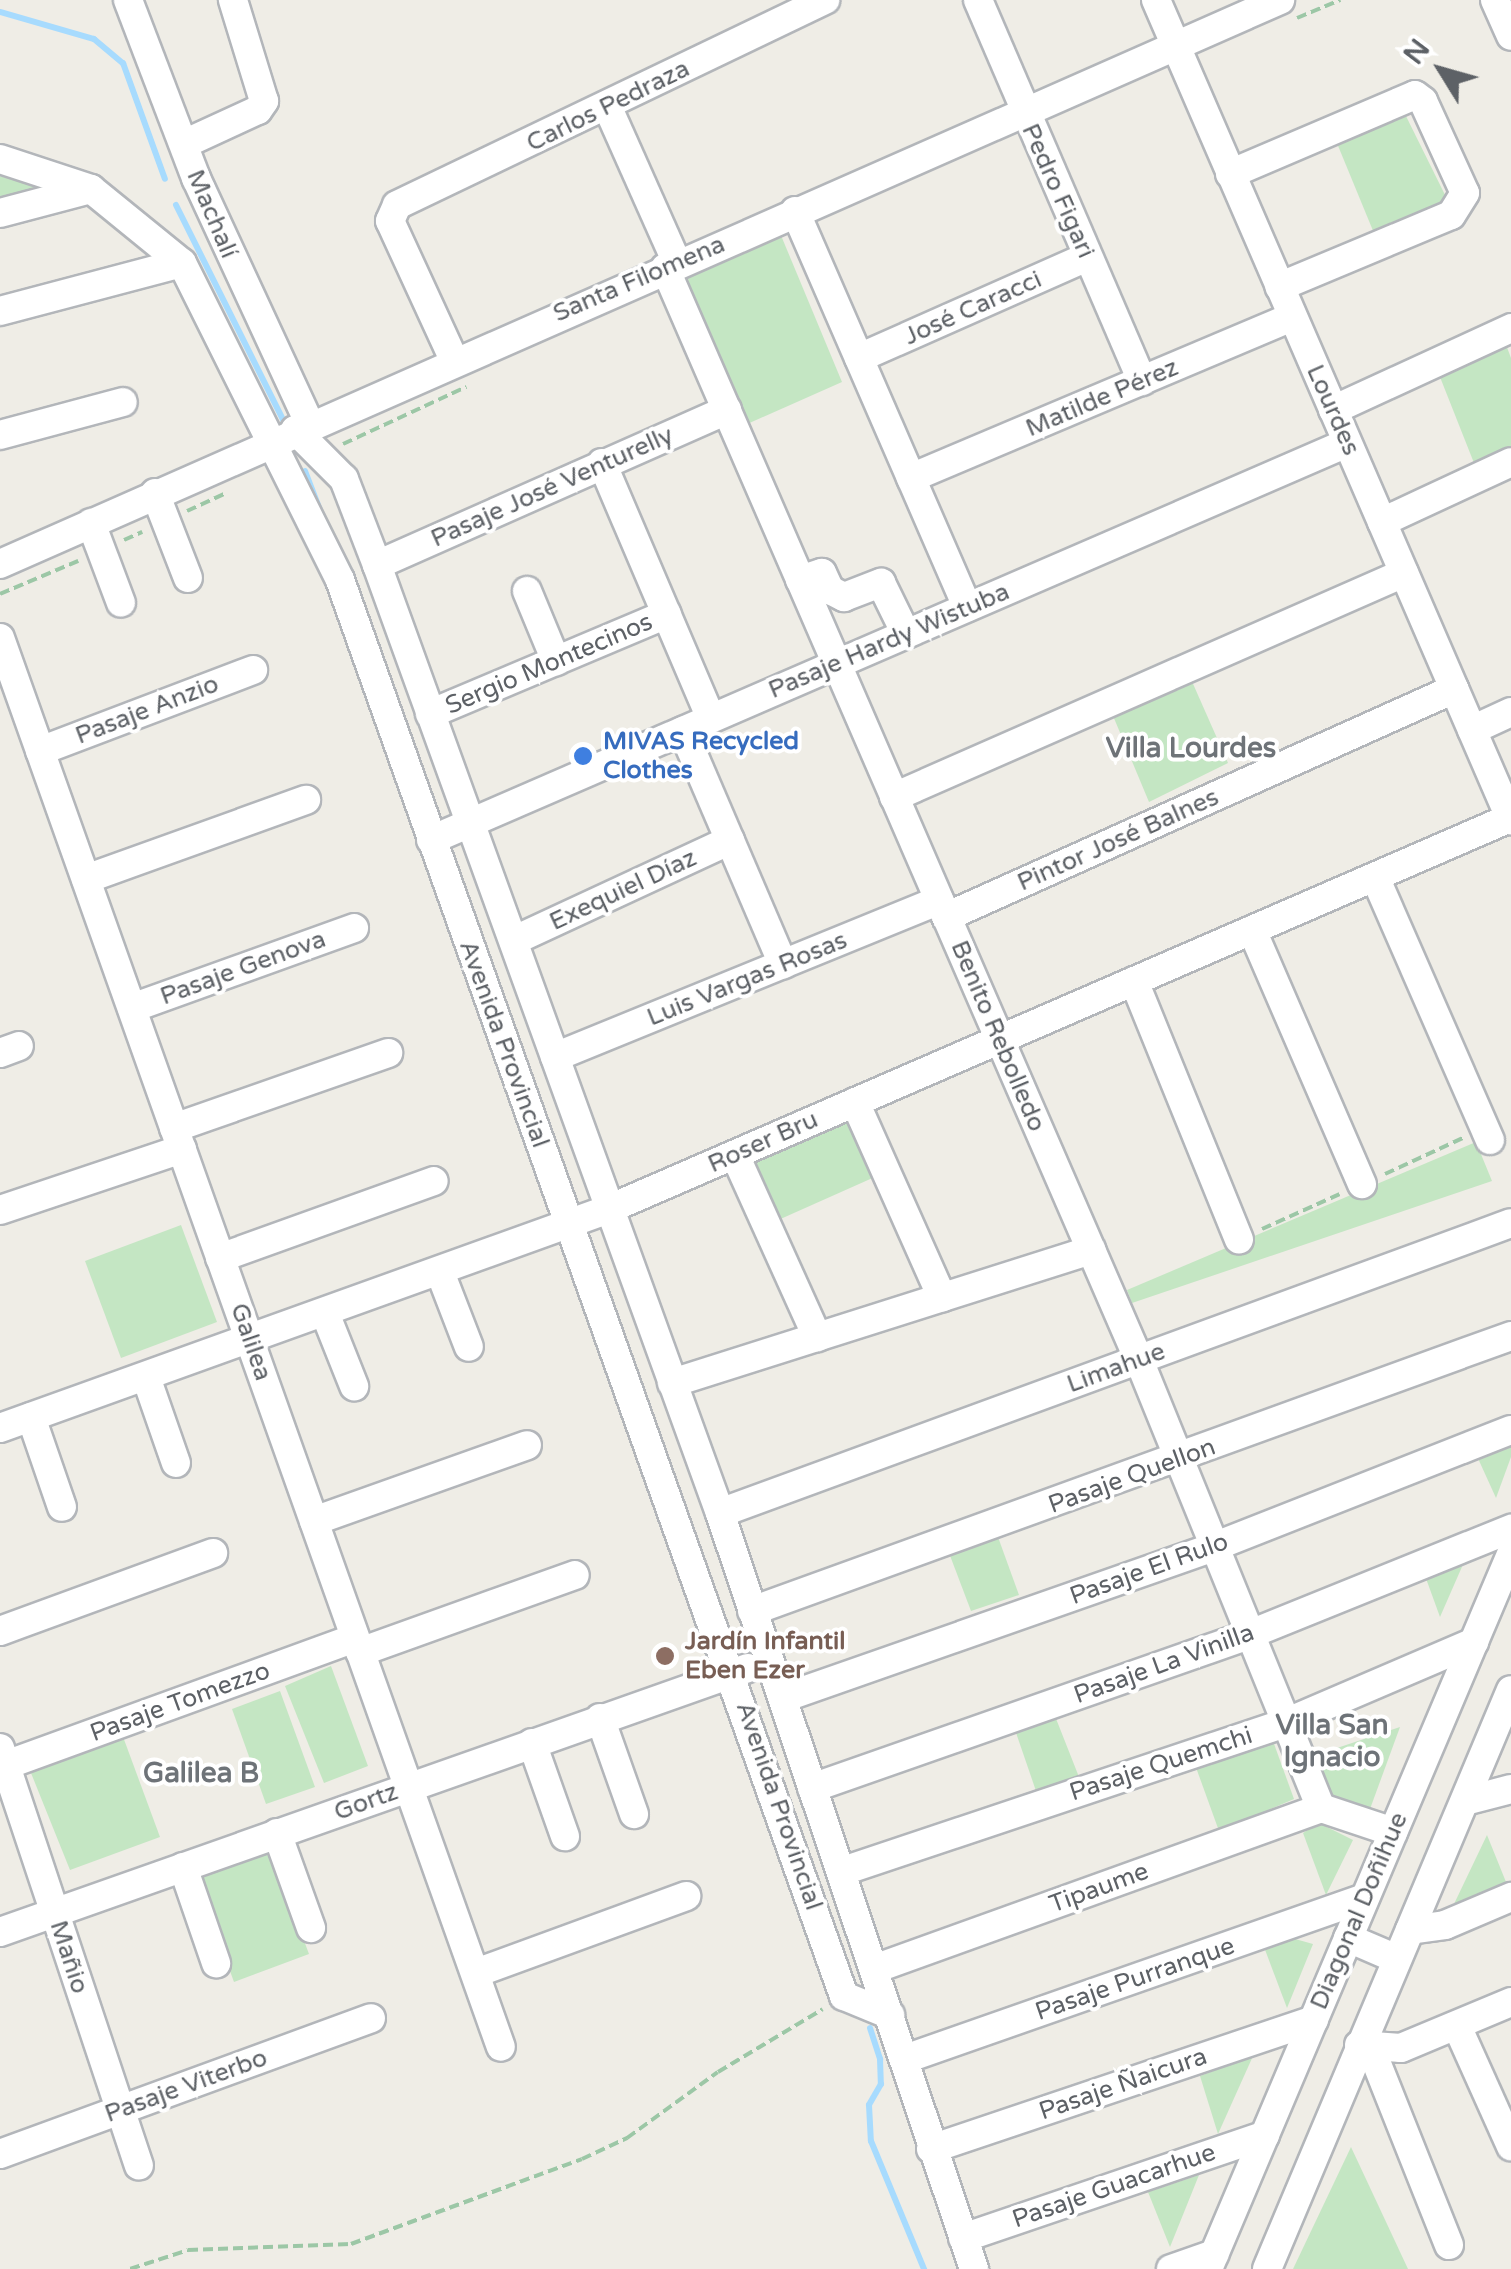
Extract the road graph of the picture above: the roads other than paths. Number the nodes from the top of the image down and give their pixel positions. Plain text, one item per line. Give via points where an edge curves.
1 (128, 0) edge
2 (233, 0) edge
3 (825, 0) edge
4 (978, 0) edge
5 (1156, 0) edge
6 (1280, 0) edge
7 (1495, 0) edge
8 (1511, 36) edge
9 (1174, 46) junction
10 (608, 108) junction
11 (1023, 112) junction
12 (184, 144) junction
13 (0, 159) edge
14 (1230, 174) junction
15 (91, 190) junction
16 (795, 211) junction
17 (0, 213) edge
18 (1088, 257) junction
19 (182, 263) junction
20 (671, 266) junction
21 (1279, 287) junction
22 (0, 311) edge
23 (1292, 318) junction
24 (1511, 328) edge
25 (859, 358) junction
26 (454, 360) junction
27 (1142, 381) junction
28 (123, 402) dead end
29 (727, 410) junction
30 (1333, 410) junction
31 (292, 431) junction
32 (0, 436) edge
33 (1347, 442) junction
34 (1511, 462) edge
35 (602, 463) junction
36 (911, 478) junction
37 (155, 493) junction
38 (91, 522) junction
39 (1382, 522) junction
40 (0, 564) edge
41 (377, 565) junction
42 (1404, 572) junction
43 (188, 578) dead end
44 (800, 580) junction
45 (527, 591) dead end
46 (121, 603) dead end
47 (967, 607) junction
48 (667, 614) junction
49 (906, 634) junction
50 (0, 638) edge
51 (556, 661) junction
52 (837, 664) junction
53 (254, 670) dead end
54 (1454, 689) junction
55 (1511, 712) edge
56 (430, 714) junction
57 (711, 718) junction
58 (1472, 730) junction
59 (683, 731) junction
60 (40, 751) junction
61 (894, 797) junction
62 (306, 800) dead end
63 (1511, 819) edge
64 (471, 822) junction
65 (432, 840) junction
66 (730, 840) junction
67 (1375, 877) junction
68 (86, 878) junction
69 (943, 909) junction
70 (354, 928) dead end
71 (1252, 930) junction
72 (515, 940) junction
73 (783, 964) junction
74 (1134, 981) junction
75 (132, 1008) junction
76 (1000, 1040) junction
77 (388, 1053) dead end
78 (555, 1058) junction
79 (855, 1102) junction
80 (178, 1138) junction
81 (1490, 1140) dead end
82 (735, 1155) junction
83 (434, 1181) dead end
84 (1362, 1184) dead end
85 (610, 1209) junction
86 (0, 1210) edge
87 (1511, 1222) edge
88 (568, 1226) junction
89 (1240, 1240) dead end
90 (1090, 1250) junction
91 (220, 1258) junction
92 (440, 1272) junction
93 (942, 1297) junction
94 (325, 1313) junction
95 (1511, 1336) edge
96 (817, 1337) junction
97 (250, 1340) junction
98 (469, 1347) dead end
99 (1138, 1360) junction
100 (146, 1376) junction
101 (672, 1383) junction
102 (354, 1386) dead end
103 (31, 1417) junction
104 (0, 1428) edge
105 (1511, 1430) edge
106 (527, 1444) dead end
107 (176, 1462) dead end
108 (1175, 1462) junction
109 (62, 1507) dead end
110 (720, 1513) junction
111 (314, 1522) junction
112 (1511, 1530) edge
113 (1211, 1548) junction
114 (213, 1553) dead end
115 (1511, 1554) edge
116 (575, 1574) dead end
117 (752, 1611) junction
118 (0, 1630) edge
119 (1248, 1635) junction
120 (1474, 1642) junction
121 (357, 1645) junction
122 (770, 1663) junction
123 (732, 1672) junction
124 (1511, 1690) edge
125 (782, 1698) junction
126 (600, 1718) junction
127 (1285, 1723) junction
128 (532, 1743) junction
129 (4, 1770) edge
130 (408, 1787) junction
131 (812, 1788) junction
132 (1511, 1789) edge
133 (1469, 1800) junction
134 (1321, 1808) junction
135 (634, 1814) dead end
136 (1393, 1832) junction
137 (278, 1834) junction
138 (564, 1836) dead end
139 (183, 1867) junction
140 (843, 1870) junction
141 (686, 1896) dead end
142 (1511, 1897) edge
143 (1365, 1898) junction
144 (55, 1913) junction
145 (311, 1928) dead end
146 (1410, 1930) junction
147 (0, 1932) edge
148 (1348, 1938) junction
149 (1397, 1959) junction
150 (216, 1963) dead end
151 (877, 1968) junction
152 (476, 1973) junction
153 (1511, 2002) edge
154 (890, 2015) junction
155 (371, 2018) dead end
156 (1314, 2020) junction
157 (1457, 2026) junction
158 (502, 2047) dead end
159 (1365, 2047) junction
160 (906, 2060) junction
161 (120, 2110) junction
162 (1265, 2135) junction
163 (1511, 2146) edge
164 (931, 2149) junction
165 (0, 2154) edge
166 (138, 2166) dead end
167 (963, 2238) junction
168 (1449, 2245) dead end
169 (1211, 2262) edge
170 (974, 2269) edge
171 (1171, 2269) edge
172 (1267, 2269) edge

1 - 12 street, Machalí
2 - 12 street via 264,101 258,110
3 - 10 street, Carlos Pedraza
4 - 11 street, Pedro Figari
5 - 9 street, Lourdes
6 - 9 street, Santa Filomena
7 - 8 street
9 - 11 street, Santa Filomena
9 - 14 street, Lourdes
10 - 20 street, Benito Rebolledo
10 - 26 street, Carlos Pedraza via 391,212
11 - 16 street, Santa Filomena
11 - 18 street, Pedro Figari
12 - 31 street, Machalí
13 - 15 street, Avenida Provincial
14 - 21 street, Lourdes
14 - 21 street via 1415,95 1424,100 1465,194 1450,215
15 - 17 street
15 - 19 street, Avenida Provincial
16 - 20 street, Santa Filomena
16 - 25 street
18 - 25 street, José Caracci
18 - 27 street, Pedro Figari
19 - 22 street
19 - 31 street, Avenida Provincial
20 - 26 street, Santa Filomena
20 - 29 street, Benito Rebolledo
21 - 23 street, Lourdes
23 - 27 street, Matilde Pérez
23 - 30 street, Lourdes
24 - 30 street
25 - 36 street
26 - 31 street, Santa Filomena
27 - 36 street, Matilde Pérez
28 - 32 street
29 - 35 street, Pasaje José Venturelly
29 - 44 street, Benito Rebolledo
30 - 33 street, Lourdes
31 - 37 street, Santa Filomena
31 - 41 street, Avenida Provincial via 344,479
31 - 65 street, Avenida Provincial
33 - 39 street, Lourdes
33 - 47 street, Pasaje Hardy Wistuba
34 - 39 street
35 - 41 street, Pasaje José Venturelly
35 - 48 street
36 - 47 street
37 - 38 street, Santa Filomena
37 - 43 street
38 - 40 street, Santa Filomena
38 - 46 street
39 - 42 street, Lourdes
41 - 56 street, Avenida Provincial
42 - 54 street, Lourdes
42 - 61 street
44 - 49 street via 822,573 830,590 844,597 882,583
44 - 52 street, Benito Rebolledo
45 - 51 street
47 - 49 street, Pasaje Hardy Wistuba
48 - 51 street, Sergio Montecinos
48 - 57 street
49 - 52 street, Pasaje Hardy Wistuba
50 - 60 street, Galilea
51 - 56 street, Sergio Montecinos
52 - 57 street, Pasaje Hardy Wistuba
52 - 61 street, Benito Rebolledo
53 - 60 street, Pasaje Anzio
54 - 58 street, Lourdes
54 - 69 street, Pintor José Balnes
55 - 58 street
56 - 64 street, Avenida Provincial
57 - 59 street, Pasaje Hardy Wistuba
58 - 63 street, Lourdes
59 - 64 street, Pasaje Hardy Wistuba
59 - 66 street
60 - 68 street, Galilea
61 - 69 street, Benito Rebolledo
62 - 68 street
63 - 67 street, Roser Bru
64 - 65 street, Pasaje Hardy Wistuba
64 - 72 street, Avenida Provincial
65 - 88 street, Avenida Provincial
66 - 72 street, Exequiel Díaz
66 - 73 street
67 - 71 street, Roser Bru
67 - 81 street
68 - 75 street, Galilea
69 - 73 street, Luis Vargas Rosas
69 - 76 street, Benito Rebolledo
70 - 75 street, Pasaje Genova
71 - 74 street, Roser Bru
71 - 84 street
72 - 78 street, Avenida Provincial
73 - 78 street, Luis Vargas Rosas
74 - 76 street, Roser Bru
74 - 89 street
75 - 80 street, Galilea
76 - 79 street, Roser Bru
76 - 90 street, Benito Rebolledo
77 - 80 street
78 - 85 street, Avenida Provincial
79 - 82 street, Roser Bru
79 - 93 street
80 - 86 street
80 - 91 street, Galilea
82 - 85 street, Roser Bru
82 - 96 street
83 - 91 street
85 - 88 street, Roser Bru
85 - 101 street, Avenida Provincial
87 - 99 street, Limahue
88 - 92 street, Roser Bru
88 - 123 street, Avenida Provincial
90 - 93 street
90 - 99 street, Benito Rebolledo
91 - 97 street, Galilea
92 - 94 street, Roser Bru
92 - 98 street
93 - 96 street
94 - 97 street, Roser Bru
94 - 102 street
95 - 108 street, Pasaje Quellon
96 - 101 street
97 - 100 street, Roser Bru
97 - 111 street, Galilea
99 - 108 street, Benito Rebolledo
99 - 110 street, Limahue
100 - 103 street, Roser Bru
100 - 107 street
101 - 110 street, Avenida Provincial
103 - 104 street, Roser Bru
103 - 109 street
105 - 113 street, Pasaje El Rulo
106 - 111 street
108 - 113 street, Benito Rebolledo
108 - 117 street, Pasaje Quellon
110 - 117 street, Avenida Provincial
111 - 121 street, Galilea
112 - 119 street, Pasaje La Vinilla
113 - 119 street, Benito Rebolledo
113 - 125 street, Pasaje El Rulo
114 - 118 street
115 - 120 street, Diagonal Doñihue
116 - 121 street, Pasaje Tomezzo
117 - 122 street, Avenida Provincial
119 - 127 street, Benito Rebolledo
119 - 131 street, Pasaje La Vinilla
120 - 127 street, Pasaje Quemchi
120 - 136 street, Diagonal Doñihue
121 - 129 street, Pasaje Tomezzo
121 - 130 street, Galilea
122 - 123 street, Gortz
122 - 125 street, Avenida Provincial
123 - 126 street, Gortz
123 - 154 street, Avenida Provincial via 844,1996
124 - 133 street
125 - 131 street, Avenida Provincial
126 - 128 street, Gortz
126 - 135 street
127 - 134 street, Benito Rebolledo
127 - 140 street, Pasaje Quemchi
128 - 130 street, Gortz
128 - 138 street
129 - 144 street, Mañio
130 - 137 street, Gortz
130 - 152 street, Galilea
131 - 140 street, Avenida Provincial
132 - 133 street
133 - 146 street
134 - 136 street
134 - 151 street, Tipaume
136 - 143 street, Diagonal Doñihue
137 - 139 street, Gortz
137 - 145 street
139 - 144 street, Gortz
139 - 150 street
140 - 151 street, Avenida Provincial
141 - 152 street
142 - 146 street via 1445,1925
143 - 148 street, Diagonal Doñihue
143 - 160 street, Pasaje Purranque
144 - 147 street, Gortz
144 - 161 street, Mañio
146 - 149 street
148 - 149 street
148 - 156 street, Diagonal Doñihue
149 - 159 street
151 - 154 street, Avenida Provincial
152 - 158 street, Galilea
153 - 157 street
154 - 160 street, Avenida Provincial
155 - 161 street, Pasaje Viterbo
156 - 162 street, Diagonal Doñihue
156 - 164 street, Pasaje Ñaicura
157 - 159 street via 1402,2048
157 - 163 street
159 - 168 street
159 - 172 street
160 - 164 street, Avenida Provincial
161 - 165 street, Pasaje Viterbo
161 - 166 street, Mañio
162 - 167 street, Pasaje Guacarhue
162 - 169 street, Diagonal Doñihue
164 - 167 street, Avenida Provincial
167 - 170 street, Avenida Provincial
169 - 171 street

